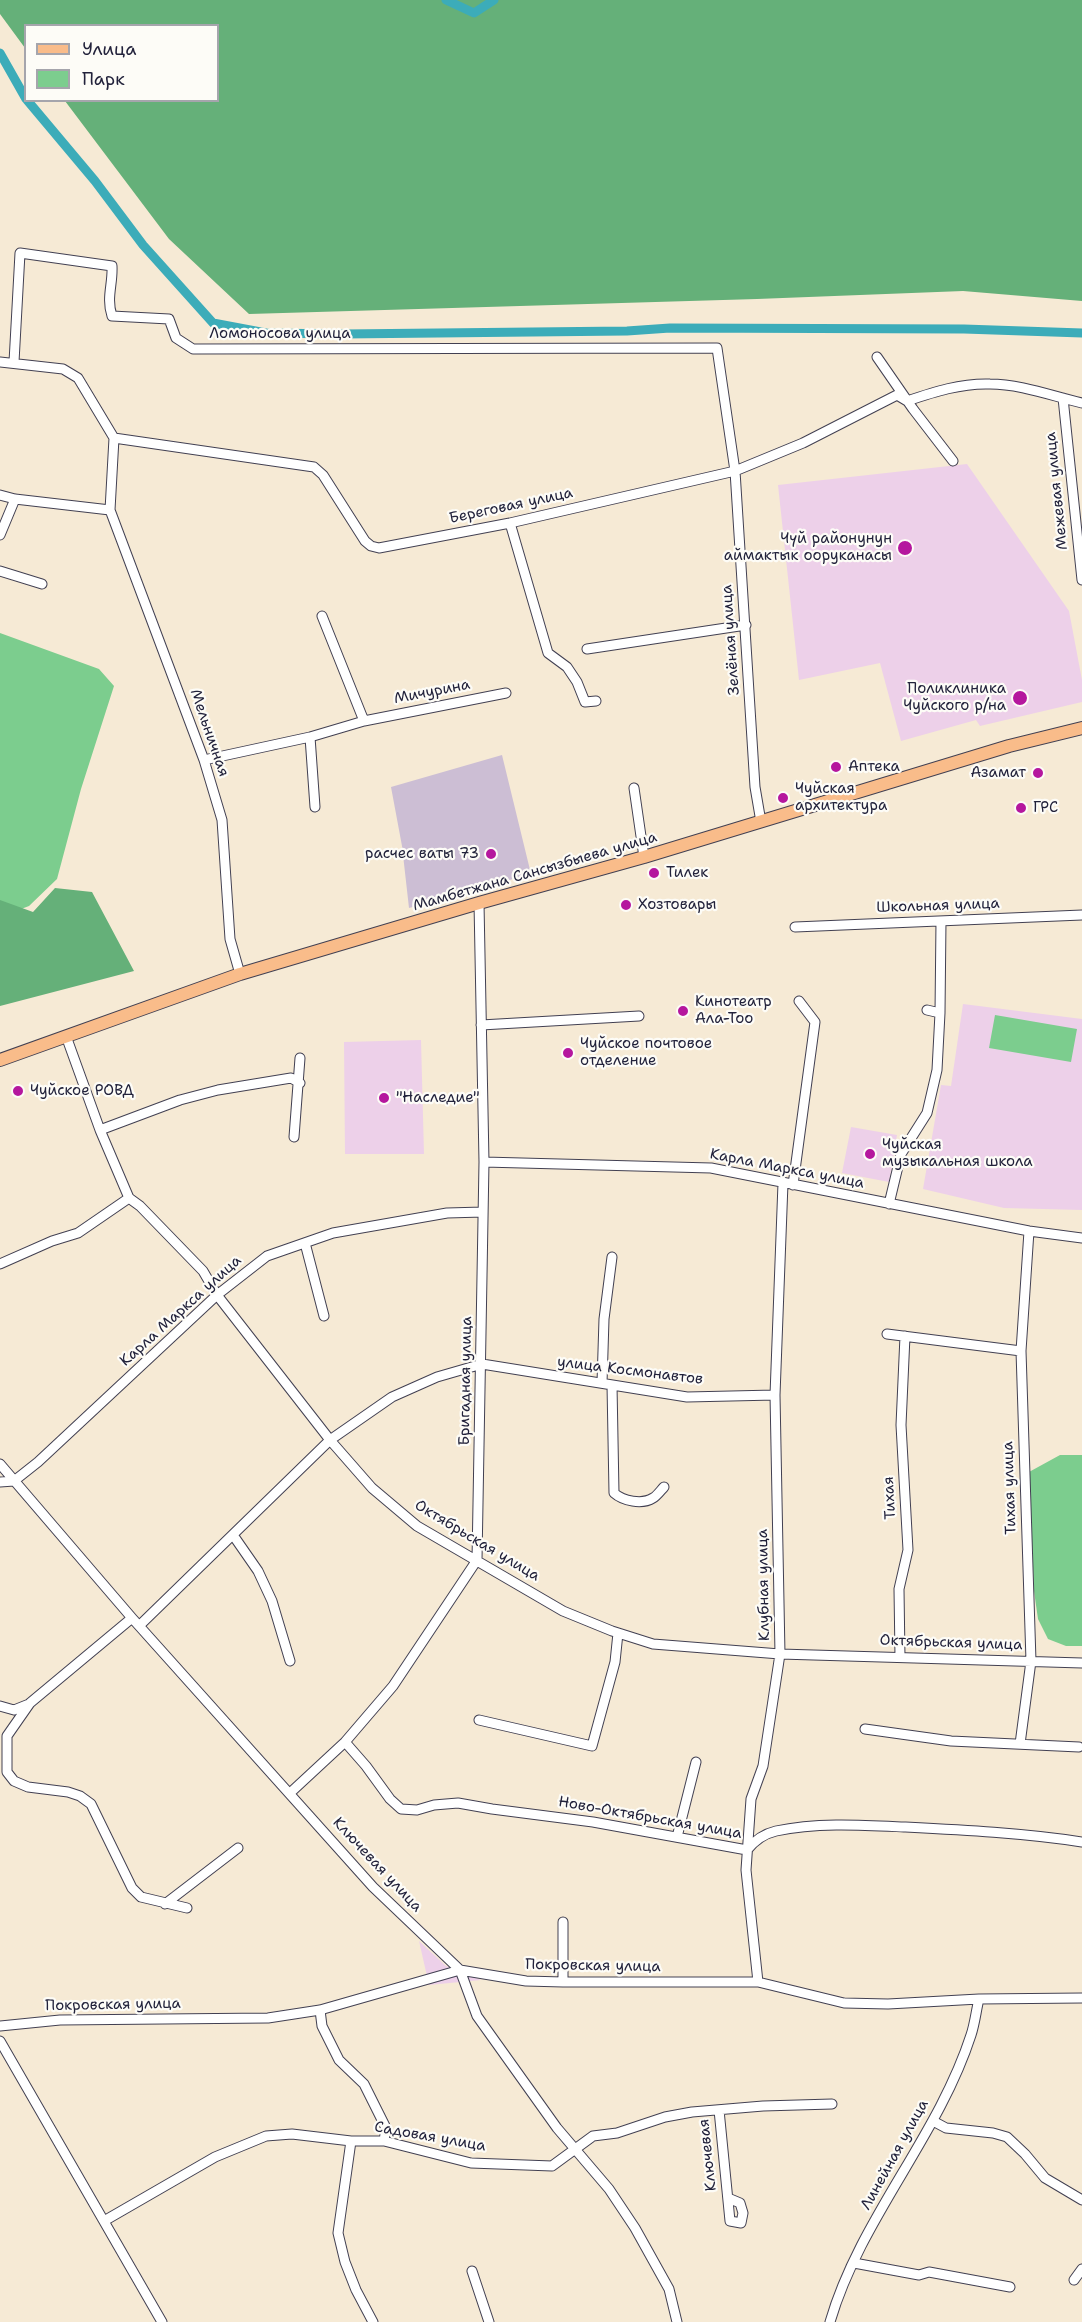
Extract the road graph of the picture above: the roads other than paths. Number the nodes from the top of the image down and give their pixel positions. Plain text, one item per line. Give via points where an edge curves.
1 (717, 348) joint
2 (877, 357) dead end
3 (0, 362) edge
4 (14, 362) junction
5 (1063, 398) junction
6 (907, 401) junction
7 (1082, 403) edge
8 (114, 438) junction
9 (953, 461) dead end
10 (735, 471) junction
11 (0, 495) edge
12 (15, 499) junction
13 (110, 510) junction
14 (510, 523) junction
15 (0, 536) edge
16 (1081, 560) edge
17 (0, 571) edge
18 (1082, 580) edge
19 (42, 584) dead end
20 (322, 616) dead end
21 (746, 625) junction
22 (587, 649) dead end
23 (506, 693) dead end
24 (596, 701) dead end
25 (364, 721) junction
26 (1082, 728) edge
27 (310, 737) junction
28 (204, 760) junction
29 (634, 788) dead end
30 (315, 807) dead end
31 (761, 822) junction
32 (644, 857) junction
33 (479, 903) junction
34 (1082, 915) edge
35 (941, 921) junction
36 (795, 927) dead end
37 (240, 974) junction
38 (799, 1000) dead end
39 (927, 1010) dead end
40 (940, 1013) junction
41 (639, 1016) dead end
42 (481, 1025) junction
43 (66, 1036) junction
44 (300, 1058) dead end
45 (0, 1060) edge
46 (300, 1083) junction
47 (100, 1130) junction
48 (294, 1137) dead end
49 (484, 1162) junction
50 (783, 1183) junction
51 (794, 1185) junction
52 (129, 1198) junction
53 (889, 1204) junction
54 (483, 1212) junction
55 (1029, 1231) junction
56 (1082, 1238) edge
57 (305, 1243) junction
58 (612, 1257) dead end
59 (0, 1264) edge
60 (217, 1295) junction
61 (324, 1316) dead end
62 (887, 1334) dead end
63 (905, 1336) junction
64 (1021, 1351) junction
65 (482, 1364) junction
66 (607, 1384) junction
67 (775, 1395) junction
68 (330, 1440) junction
69 (0, 1464) edge
70 (15, 1481) junction
71 (0, 1482) edge
72 (664, 1487) dead end
73 (233, 1535) junction
74 (477, 1560) junction
75 (136, 1622) junction
76 (618, 1633) junction
77 (780, 1654) junction
78 (900, 1657) junction
79 (290, 1661) dead end
80 (1031, 1661) junction
81 (1082, 1663) edge
82 (0, 1706) edge
83 (27, 1708) junction
84 (479, 1720) dead end
85 (865, 1729) dead end
86 (345, 1742) junction
87 (1020, 1744) junction
88 (1079, 1747) dead end
89 (696, 1762) dead end
90 (290, 1793) junction
91 (677, 1837) junction
92 (1082, 1842) edge
93 (238, 1848) dead end
94 (747, 1850) junction
95 (165, 1904) junction
96 (187, 1908) dead end
97 (563, 1922) dead end
98 (460, 1970) junction
99 (562, 1982) junction
100 (758, 1982) junction
101 (1082, 1998) edge
102 (979, 1999) junction
103 (320, 2010) junction
104 (0, 2026) edge
105 (0, 2040) edge
106 (832, 2104) dead end
107 (718, 2110) junction
108 (933, 2121) junction
109 (351, 2140) junction
110 (384, 2141) junction
111 (574, 2148) junction
112 (728, 2198) dead end
113 (1082, 2200) edge
114 (104, 2221) junction
115 (854, 2263) junction
116 (1082, 2269) edge
117 (472, 2271) dead end
118 (1074, 2280) dead end
119 (1010, 2287) dead end
120 (162, 2322) edge
121 (373, 2322) edge
122 (489, 2322) edge
123 (677, 2322) edge
124 (830, 2322) edge

1 - 4 street, Ломоносова улица via 193,349 176,338 170,319 112,316 107,303 112,266 20,253
1 - 10 street, Зелёная улица
2 - 6 street
3 - 4 street
4 - 8 street via 63,369 78,378
5 - 6 street, Береговая улица via 992,383 934,392
5 - 7 street, Береговая улица
5 - 16 street, Межевая улица
6 - 9 street
6 - 10 street, Береговая улица via 897,395 803,444
8 - 13 street, Мельничная
8 - 14 street, Береговая улица via 314,467 365,541 379,548
10 - 14 street, Береговая улица
10 - 21 street, Зелёная улица
11 - 12 street
12 - 13 street
12 - 15 street
13 - 28 street, Мельничная
14 - 24 street via 548,653 567,667 585,702
16 - 18 street, Межевая улица
17 - 19 street
20 - 25 street
21 - 22 street
21 - 31 street, Зелёная улица via 755,787
23 - 25 street, Мичурина
25 - 27 street, Мичурина
26 - 31 main road, Мамбетжана Сансызбыева улица via 1009,746
27 - 28 street, Мичурина
27 - 30 street
28 - 37 street, Мельничная via 222,820 230,939
29 - 32 street
31 - 32 main road, Мамбетжана Сансызбыева улица
32 - 33 main road, Мамбетжана Сансызбыева улица
33 - 37 main road, Мамбетжана Сансызбыева улица
33 - 42 street, Бригадная улица
34 - 35 street, Школьная улица
35 - 36 street, Школьная улица
35 - 40 street
37 - 43 main road, Мамбетжана Сансызбыева улица
38 - 51 street via 815,1022
39 - 40 street
40 - 53 street via 937,1070 927,1113 901,1155
41 - 42 street
42 - 49 street, Бригадная улица
43 - 45 main road, Мамбетжана Сансызбыева улица
43 - 47 street, Октябрьская улица
44 - 46 street
46 - 47 street via 291,1078 218,1090
46 - 48 street
47 - 52 street, Октябрьская улица
49 - 50 street, Карла Маркса улица via 711,1168
49 - 54 street, Бригадная улица
50 - 51 street, Карла Маркса улица
50 - 67 street, Клубная улица
51 - 53 street, Карла Маркса улица
52 - 59 street via 78,1233
52 - 60 street, Октябрьская улица via 203,1272
53 - 55 street, Карла Маркса улица
54 - 57 street, Карла Маркса улица via 409,1218 333,1233
54 - 65 street, Бригадная улица
55 - 56 street, Карла Маркса улица
55 - 64 street, Тихая улица
57 - 60 street, Карла Маркса улица via 267,1256
57 - 61 street
58 - 66 street via 604,1319
60 - 68 street, Октябрьская улица
60 - 70 street, Карла Маркса улица
62 - 63 street
63 - 64 street
63 - 78 street, Тихая via 902,1425 908,1550 899,1589
64 - 80 street, Тихая улица
65 - 66 street, улица Космонавтов
65 - 68 street via 437,1377 392,1397
65 - 74 street, Бригадная улица
66 - 67 street, улица Космонавтов via 687,1397
66 - 72 street via 614,1493 621,1499 639,1502 653,1499
67 - 77 street, Клубная улица
68 - 73 street
68 - 74 street, Октябрьская улица via 372,1488 417,1526
69 - 70 street, Ключевая улица
70 - 71 street
70 - 75 street, Ключевая улица
73 - 75 street
73 - 79 street via 272,1600
74 - 76 street, Октябрьская улица via 563,1611
74 - 86 street via 393,1686
75 - 83 street
75 - 90 street, Ключевая улица
76 - 77 street, Октябрьская улица via 653,1644
76 - 84 street via 615,1662 592,1746
77 - 78 street, Октябрьская улица
77 - 94 street, Клубная улица via 763,1766 751,1799
78 - 80 street, Октябрьская улица
80 - 81 street, Октябрьская улица
80 - 87 street, Тихая улица
82 - 83 street
83 - 95 street via 7,1736 7,1772 14,1781 28,1787 68,1792 91,1804 132,1887 141,1897
85 - 87 street via 951,1741
86 - 90 street
86 - 91 street, Ново-Октябрьская улица via 401,1809 458,1803
87 - 88 street
89 - 91 street
90 - 98 street, Ключевая улица via 373,1887
91 - 94 street, Ново-Октябрьская улица
92 - 94 street, Ново-Октябрьская улица via 944,1829 816,1826 775,1831 756,1839
93 - 95 street
94 - 100 street, Клубная улица via 749,1912
95 - 96 street
97 - 99 street
98 - 99 street, Покровская улица via 526,1981
98 - 103 street, Покровская улица
98 - 111 street, Ключевая улица via 477,2016
99 - 100 street, Покровская улица
100 - 102 street, Покровская улица via 844,2003
101 - 102 street, Покровская улица
102 - 108 street, Линейная улица via 972,2033
103 - 104 street, Покровская улица via 268,2018 60,2020
103 - 110 street via 322,2026 339,2060 364,2084 386,2128
105 - 114 street
106 - 107 street, Садовая улица
107 - 111 street, Садовая улица via 666,2117 617,2133 593,2136
107 - 112 street, Ключевая
108 - 113 street via 946,2128 1007,2137 1045,2178
108 - 115 street, Линейная улица
109 - 110 street, Садовая улица
109 - 114 street, Садовая улица via 292,2133 266,2136 215,2157
109 - 121 street via 338,2233 349,2271
110 - 111 street, Садовая улица via 471,2163 552,2166
111 - 123 street, Ключевая улица via 635,2228 669,2289
114 - 120 street
115 - 119 street
115 - 124 street, Линейная улица
116 - 118 street
117 - 122 street

